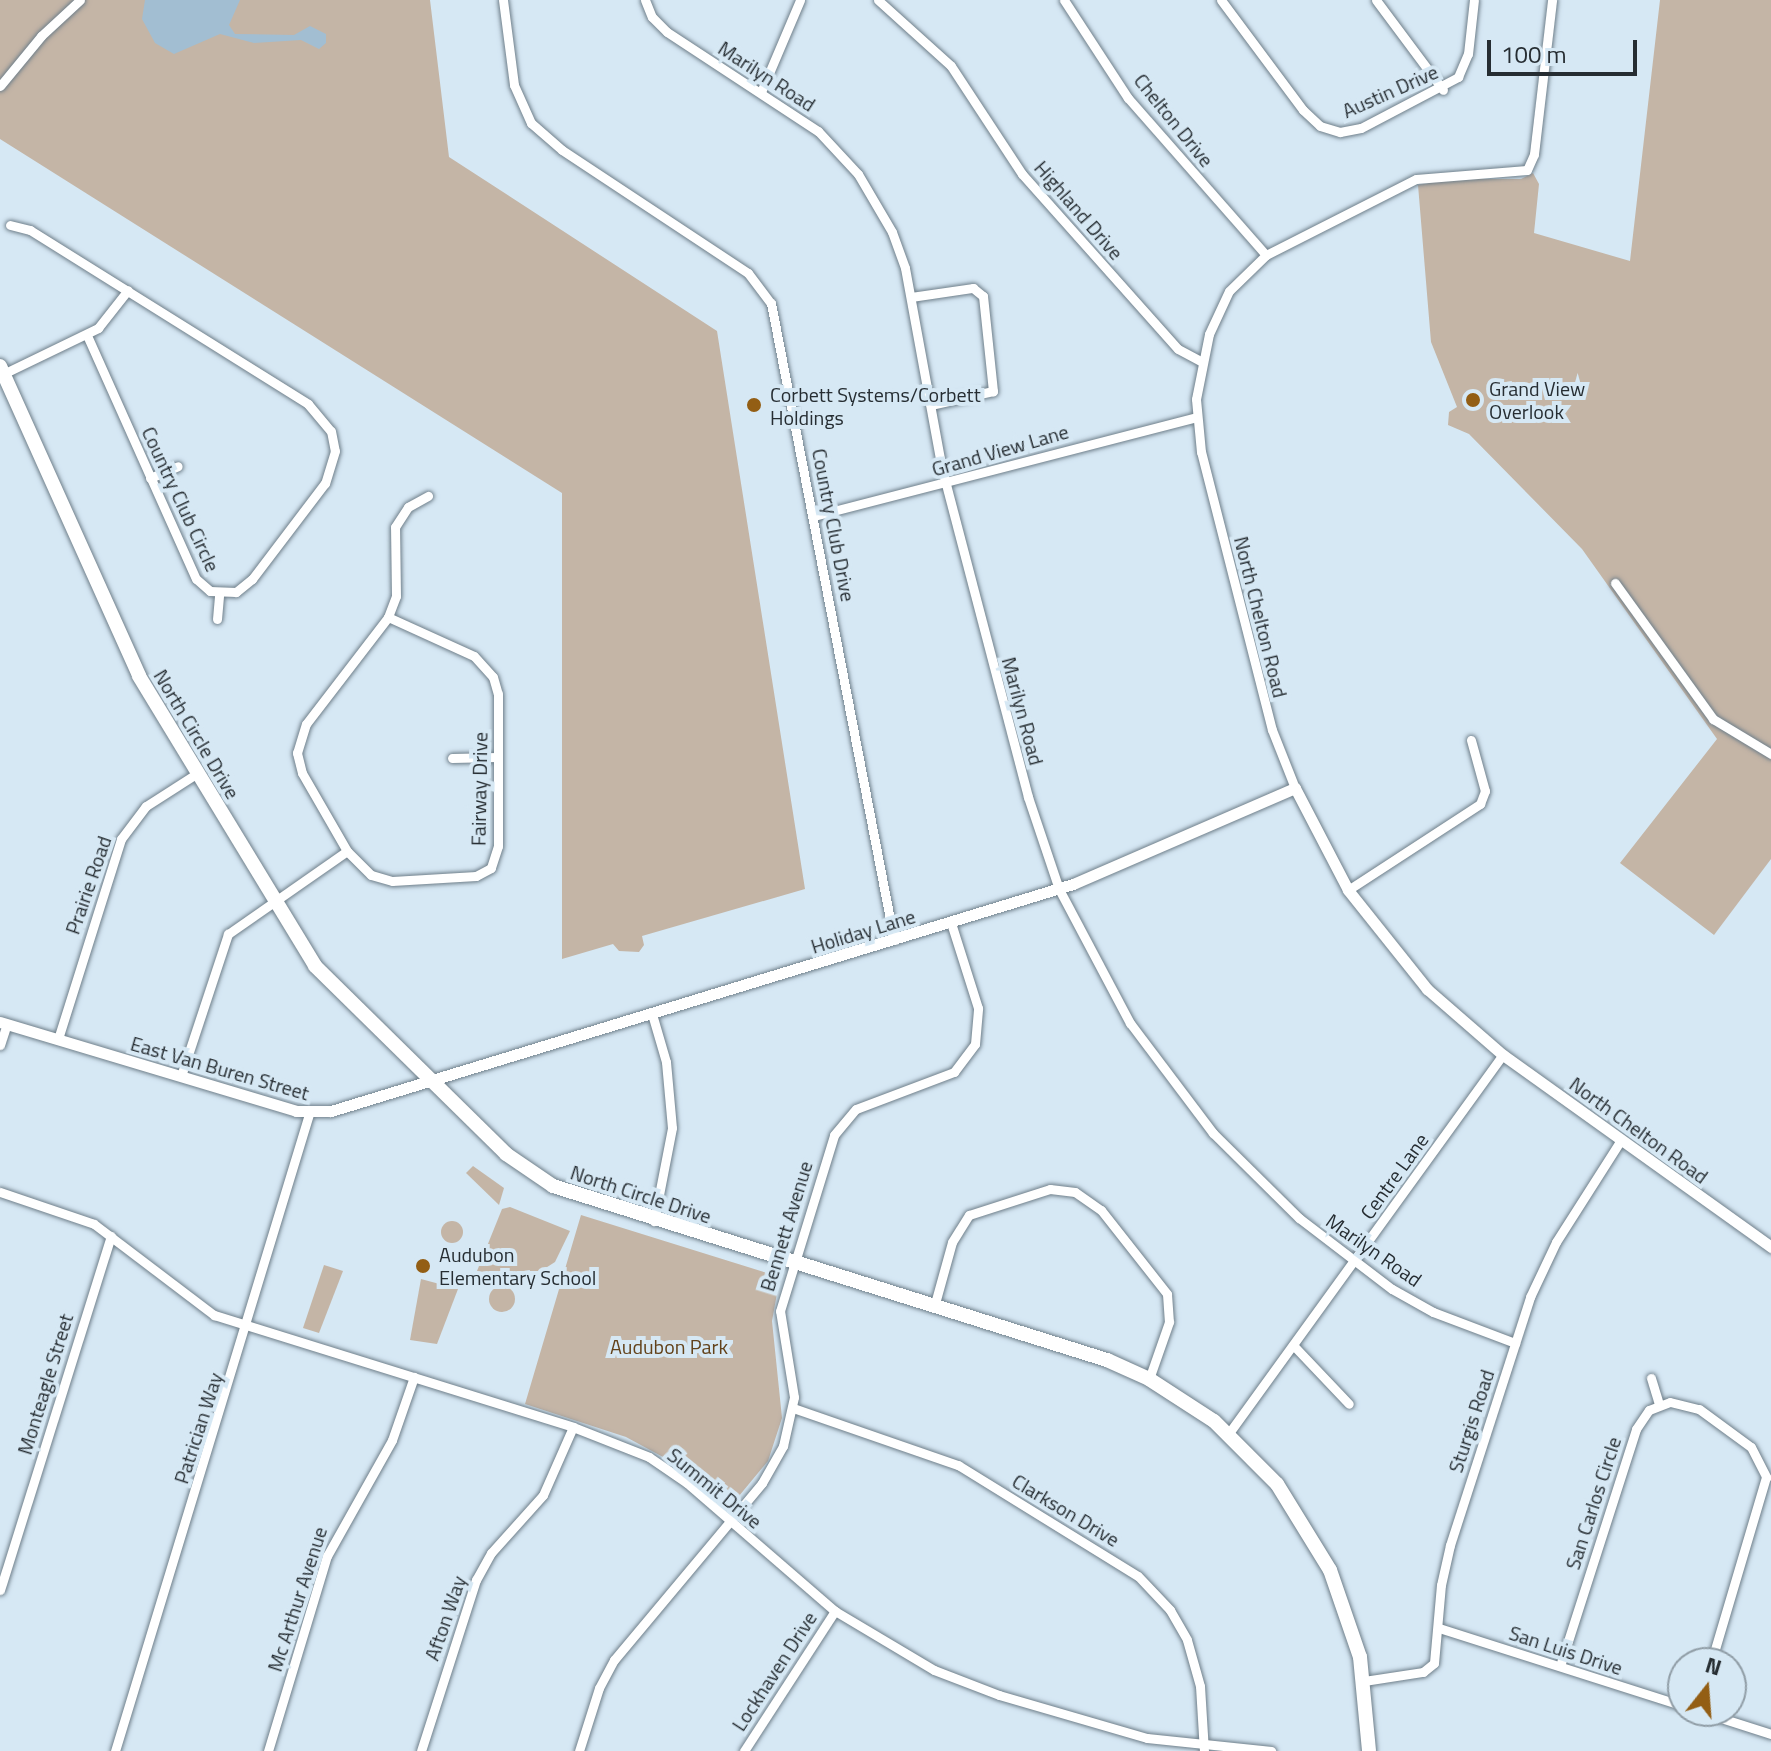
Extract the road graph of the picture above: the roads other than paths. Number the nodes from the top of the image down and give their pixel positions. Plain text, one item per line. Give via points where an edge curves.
1 (80, 0) edge
2 (503, 0) edge
3 (645, 0) edge
4 (800, 0) edge
5 (878, 0) edge
6 (1064, 0) edge
7 (1221, 0) edge
8 (1376, 0) edge
9 (1474, 0) edge
10 (1552, 0) edge
11 (0, 86) edge
12 (1443, 90) junction
13 (761, 92) junction
14 (10, 225) dead end
15 (1266, 255) junction
16 (128, 290) junction
17 (911, 297) junction
18 (87, 335) junction
19 (1201, 361) junction
20 (2, 370) edge
21 (931, 405) junction
22 (1196, 417) junction
23 (178, 466) dead end
24 (150, 478) junction
25 (946, 483) junction
26 (428, 496) dead end
27 (814, 516) junction
28 (1615, 583) dead end
29 (219, 594) junction
30 (388, 617) junction
31 (217, 619) dead end
32 (1471, 740) dead end
33 (1771, 754) edge
34 (497, 757) junction
35 (452, 758) dead end
36 (196, 774) junction
37 (1295, 788) junction
38 (347, 851) junction
39 (491, 868) junction
40 (500, 876) dead end
41 (1059, 889) junction
42 (1348, 890) junction
43 (273, 900) junction
44 (951, 923) junction
45 (894, 940) junction
46 (652, 1014) junction
47 (3, 1023) edge
48 (58, 1039) junction
49 (0, 1045) edge
50 (1503, 1055) junction
51 (181, 1076) junction
52 (431, 1082) junction
53 (309, 1114) junction
54 (1621, 1140) junction
55 (0, 1192) edge
56 (654, 1221) junction
57 (111, 1236) junction
58 (1771, 1247) edge
59 (1354, 1262) junction
60 (793, 1263) junction
61 (934, 1307) junction
62 (248, 1327) junction
63 (1515, 1343) junction
64 (1293, 1345) junction
65 (414, 1377) junction
66 (1651, 1378) dead end
67 (1149, 1379) junction
68 (1349, 1404) dead end
69 (1659, 1404) junction
70 (793, 1408) junction
71 (573, 1427) junction
72 (1229, 1433) junction
73 (729, 1520) junction
74 (0, 1590) edge
75 (835, 1611) junction
76 (1439, 1628) junction
77 (1716, 1647) edge
78 (1560, 1666) junction
79 (1364, 1681) junction
80 (1667, 1701) edge
81 (1747, 1726) edge
82 (1771, 1734) edge
83 (1203, 1749) edge
84 (115, 1751) edge
85 (268, 1751) edge
86 (421, 1751) edge
87 (579, 1751) edge
88 (744, 1751) edge
89 (1271, 1751) edge
90 (1369, 1751) edge

1 - 11 street via 41,36
2 - 27 street, Country Club Drive via 514,85 531,123 550,142 748,273 764,291 775,316
3 - 13 street, Marilyn Road via 667,32
4 - 13 street
5 - 19 street, Highland Drive via 951,66 1022,174 1178,349
6 - 15 street, Chelton Drive via 1128,98
7 - 12 street, Austin Drive via 1303,110 1329,130 1361,128
8 - 12 street
9 - 12 street, Austin Drive via 1466,62
10 - 15 street, North Chelton Road via 1534,154 1527,170 1416,179
13 - 17 street, Marilyn Road via 818,131 858,174 892,232
14 - 16 street via 30,230
15 - 19 street, North Chelton Road via 1223,300
16 - 18 street via 112,316
16 - 29 street, Country Club Circle via 308,404 335,439 334,462 325,483 252,579 236,592
17 - 21 street, Marilyn Road
17 - 21 street via 980,291 993,391
18 - 20 street
18 - 24 street, Country Club Circle
19 - 22 street, North Chelton Road
20 - 36 main road, North Circle Drive via 139,676
21 - 25 street, Marilyn Road
22 - 25 street, Grand View Lane
22 - 37 street, North Chelton Road via 1247,639 1272,730
23 - 24 street
24 - 29 street, Country Club Circle via 196,579
25 - 27 street, Grand View Lane
25 - 41 street, Marilyn Road via 1028,797
26 - 30 street, Fairway Drive via 408,507 395,527 396,596
27 - 45 street, Country Club Drive
28 - 33 street via 1713,719
29 - 31 street
30 - 34 street, Fairway Drive via 474,656 489,670 498,694
30 - 38 street, Fairway Drive via 306,724 298,743 302,773
32 - 42 street via 1485,791 1480,804
34 - 35 street
34 - 39 street, Fairway Drive via 498,846
36 - 43 main road, North Circle Drive
36 - 48 street, Prairie Road via 146,806 121,839
37 - 41 street, Holiday Lane
37 - 42 street, North Chelton Road
38 - 39 street, Fairway Drive via 371,875 392,881 468,877
38 - 43 street
39 - 40 street
41 - 44 street, Holiday Lane
41 - 59 street, Marilyn Road via 1112,992 1166,1075 1242,1164
42 - 50 street, North Chelton Road via 1427,989
43 - 51 street via 239,921 220,948
43 - 52 main road, North Circle Drive via 315,966
44 - 45 street, Holiday Lane
44 - 60 street, Bennett Avenue via 978,1008 975,1044 954,1072 864,1104 840,1125
45 - 46 street, Holiday Lane
46 - 52 street, Holiday Lane
46 - 56 street via 666,1062 672,1128
47 - 48 street, East Van Buren Street
47 - 49 street
48 - 51 street, East Van Buren Street
50 - 54 street, North Chelton Road
50 - 59 street, Centre Lane
51 - 53 street, East Van Buren Street
52 - 53 street, East Van Buren Street
52 - 56 main road, North Circle Drive via 506,1154 541,1179 577,1198
53 - 62 street, Patrician Way
54 - 58 street, North Chelton Road
54 - 63 street, Sturgis Road via 1546,1260
55 - 57 street, Summit Drive via 78,1216
56 - 60 main road, North Circle Drive
57 - 62 street, Summit Drive via 191,1302
57 - 74 street, Monteagle Street
59 - 63 street, Marilyn Road via 1433,1312
59 - 64 street, Centre Lane
60 - 61 main road, North Circle Drive
60 - 70 street, Bennett Avenue via 779,1322
61 - 67 main road, North Circle Drive via 1095,1356
61 - 67 street via 952,1242 969,1215 1050,1189 1075,1192 1101,1210 1167,1294 1169,1322
62 - 65 street, Summit Drive
62 - 84 street, Patrician Way
63 - 76 street, Sturgis Road via 1450,1545
64 - 68 street
64 - 72 street, Centre Lane
65 - 71 street, Summit Drive
65 - 85 street, Mc Arthur Avenue via 392,1440 327,1556
66 - 69 street
67 - 72 main road, North Circle Drive
69 - 77 street via 1699,1409 1751,1447 1764,1466 1764,1498
69 - 78 street, San Carlos Circle via 1636,1429
70 - 73 street, Bennett Avenue via 771,1470
70 - 83 street, Clarkson Drive via 947,1460 1138,1576 1170,1610 1187,1640 1200,1686
71 - 73 street, Summit Drive via 649,1457
71 - 86 street, Afton Way via 543,1495 491,1553 476,1580
72 - 79 main road, North Circle Drive via 1277,1484 1330,1570
73 - 75 street, Summit Drive
73 - 87 street, Bennett Avenue via 609,1667
75 - 83 street, Summit Drive via 962,1683 1125,1732
75 - 88 street, Lockhaven Drive
76 - 78 street, San Luis Drive
76 - 79 street, Sturgis Road via 1430,1668
78 - 80 street, San Luis Drive
79 - 90 main road, North Circle Drive
81 - 82 street
83 - 89 street, Summit Drive

